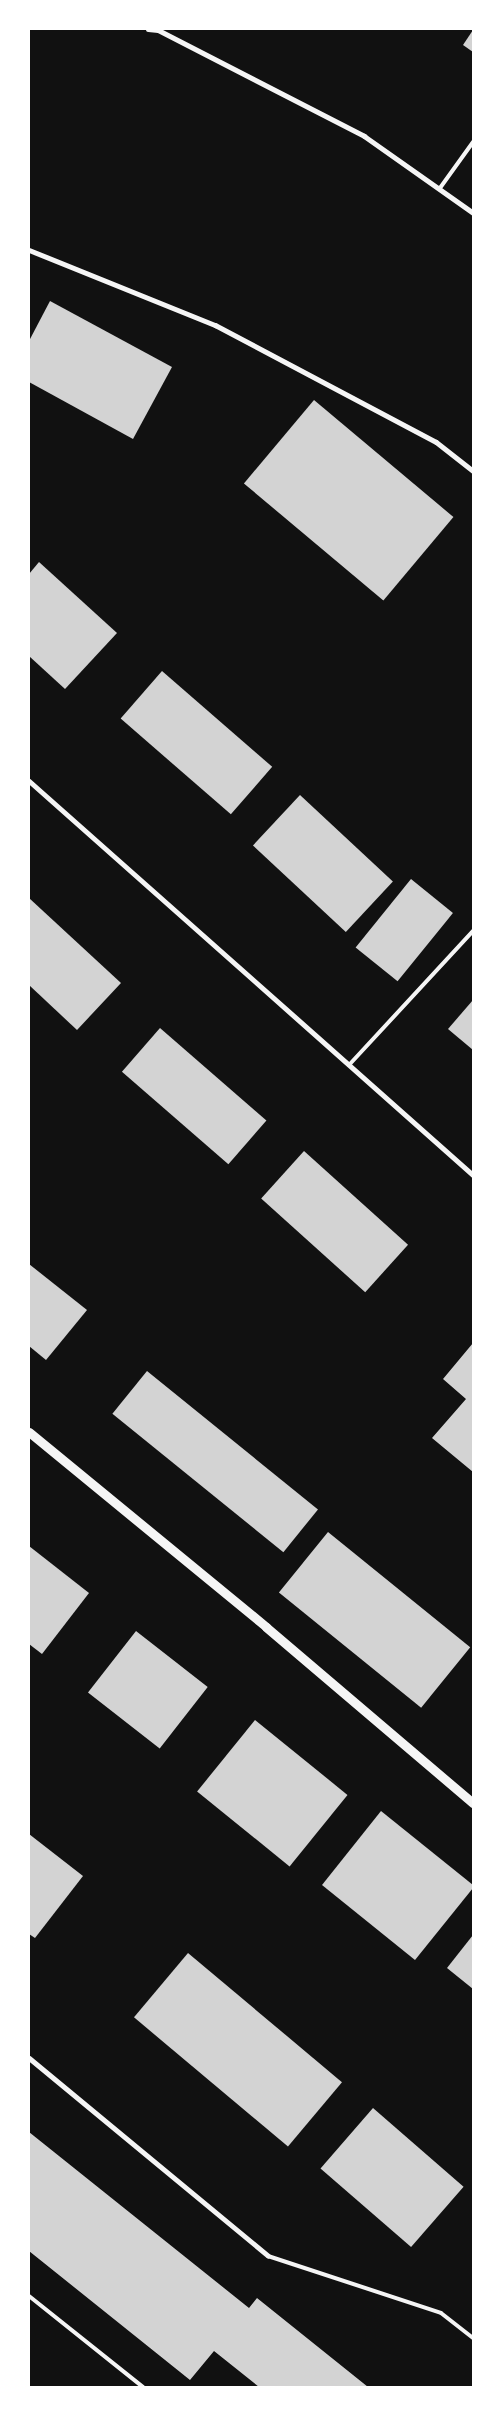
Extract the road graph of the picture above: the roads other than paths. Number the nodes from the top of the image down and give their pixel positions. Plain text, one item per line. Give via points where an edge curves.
1 (148, 29) edge
2 (473, 142) edge
3 (440, 188) junction
4 (473, 213) edge
5 (29, 250) edge
6 (473, 471) edge
7 (29, 782) edge
8 (473, 931) edge
9 (349, 1065) junction
10 (473, 1175) edge
11 (29, 1432) edge
12 (473, 1803) edge
13 (29, 2058) edge
14 (268, 2256) joint
15 (29, 2296) edge
16 (473, 2338) edge
17 (143, 2387) edge

1 - 3 street via 158,30 364,136
2 - 3 lane
3 - 4 street
5 - 6 street via 215,325 436,442
7 - 9 street
8 - 9 lane
9 - 10 street
11 - 12 street
13 - 14 street
14 - 16 lane via 442,2312
15 - 17 lane

